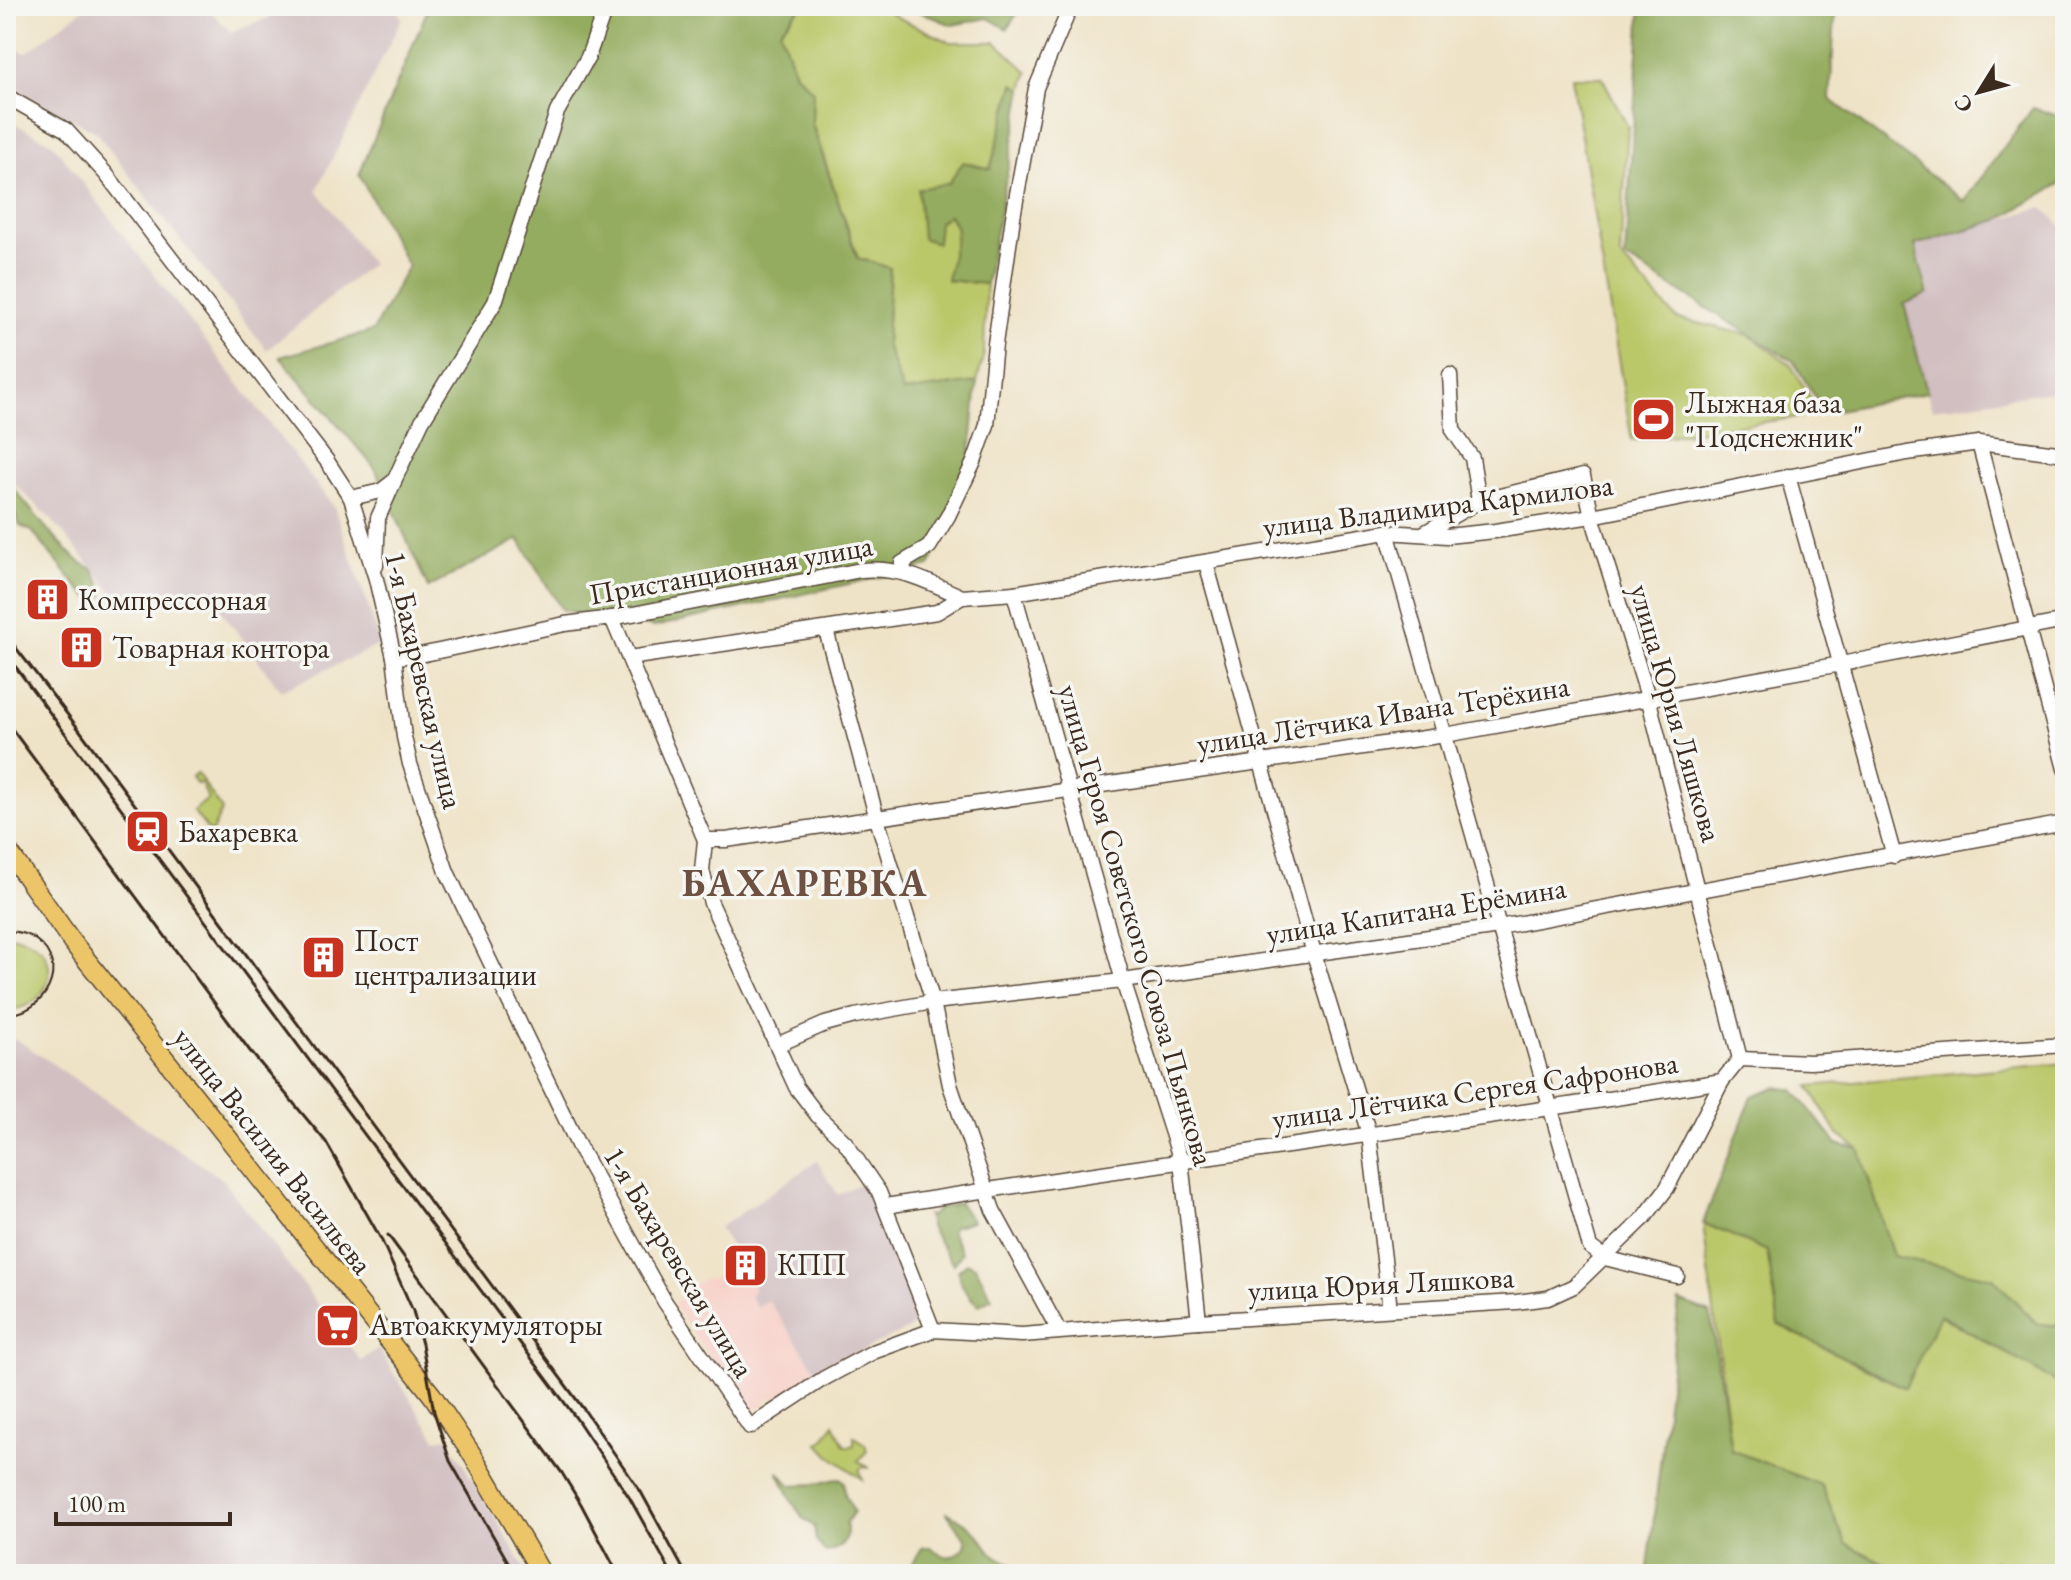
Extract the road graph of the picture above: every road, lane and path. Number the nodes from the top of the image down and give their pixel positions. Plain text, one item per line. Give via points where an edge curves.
1 (606, 6) edge
2 (1071, 6) edge
3 (6, 96) edge
4 (1450, 375) dead end
5 (1979, 443) junction
6 (2065, 454) edge
7 (1788, 476) junction
8 (394, 481) junction
9 (351, 498) junction
10 (1479, 501) junction
11 (1592, 516) junction
12 (1387, 532) junction
13 (1424, 533) junction
14 (1206, 563) junction
15 (905, 572) junction
16 (376, 579) junction
17 (1014, 593) junction
18 (962, 597) junction
19 (612, 618) junction
20 (2065, 621) edge
21 (2027, 629) junction
22 (826, 630) junction
23 (394, 657) junction
24 (629, 658) junction
25 (1841, 664) junction
26 (1648, 697) junction
27 (1445, 735) junction
28 (1260, 762) junction
29 (2065, 769) edge
30 (1070, 789) junction
31 (877, 819) junction
32 (2065, 823) edge
33 (705, 840) junction
34 (6, 848) edge
35 (1894, 856) junction
36 (1699, 890) junction
37 (1499, 927) junction
38 (1314, 954) junction
39 (1123, 981) junction
40 (933, 1002) junction
41 (777, 1045) junction
42 (2065, 1045) edge
43 (1740, 1059) junction
44 (1722, 1081) junction
45 (1550, 1109) junction
46 (1369, 1134) junction
47 (1181, 1161) junction
48 (985, 1190) junction
49 (886, 1206) junction
50 (1605, 1258) junction
51 (1677, 1276) dead end
52 (1390, 1309) junction
53 (1199, 1321) junction
54 (933, 1330) junction
55 (1059, 1331) junction
56 (542, 1574) edge

1 - 8 street via 588,57 557,112 495,302 422,421
2 - 15 street, Пристанционная улица via 1036,88 1013,217 987,425 948,516 929,547 902,563
3 - 9 street, 1-я Бахаревская улица via 66,130 106,174
4 - 10 street via 1453,430 1472,458
5 - 6 street, улица Владимира Кармилова
5 - 7 street, улица Владимира Кармилова
5 - 21 street
7 - 11 street, улица Владимира Кармилова
7 - 25 street
8 - 9 street via 381,491
8 - 16 street via 378,518
9 - 16 street, 1-я Бахаревская улица
10 - 11 street, улица Юрия Ляшкова via 1583,476
10 - 13 street
11 - 13 street, улица Владимира Кармилова via 1447,536
11 - 26 street, улица Юрия Ляшкова
12 - 13 street, улица Владимира Кармилова
12 - 14 street, улица Владимира Кармилова
12 - 27 street
14 - 17 street, улица Владимира Кармилова
14 - 28 street
15 - 18 street
15 - 19 street, Пристанционная улица via 861,570
16 - 23 street, 1-я Бахаревская улица
17 - 18 street, улица Владимира Кармилова
17 - 30 street, улица Героя Советского Союза Пьянкова
18 - 22 street, улица Владимира Кармилова via 937,612
19 - 23 street, Пристанционная улица
19 - 24 street
20 - 21 street, улица Лётчика Ивана Терёхина
21 - 25 street, улица Лётчика Ивана Терёхина
21 - 29 street
22 - 24 street, улица Владимира Кармилова
22 - 31 street
23 - 54 street, 1-я Бахаревская улица via 410,764 462,907 625,1231 665,1302 750,1427 863,1357
24 - 33 street
25 - 26 street, улица Лётчика Ивана Терёхина
25 - 35 street
26 - 27 street, улица Лётчика Ивана Терёхина
26 - 36 street, улица Юрия Ляшкова
27 - 28 street, улица Лётчика Ивана Терёхина
27 - 37 street
28 - 30 street, улица Лётчика Ивана Терёхина
28 - 38 street
30 - 31 street, улица Лётчика Ивана Терёхина
30 - 39 street, улица Героя Советского Союза Пьянкова
31 - 33 street, улица Лётчика Ивана Терёхина
31 - 40 street
32 - 35 street, улица Капитана Ерёмина
33 - 41 street via 701,860 707,893
34 - 56 main road, улица Василия Васильева via 73,943 432,1395
35 - 36 street, улица Капитана Ерёмина
36 - 37 street, улица Капитана Ерёмина
36 - 43 street, улица Юрия Ляшкова
37 - 38 street, улица Капитана Ерёмина
37 - 45 street
38 - 39 street, улица Капитана Ерёмина
38 - 46 street
39 - 40 street, улица Капитана Ерёмина
39 - 47 street, улица Героя Советского Союза Пьянкова
40 - 41 street, улица Капитана Ерёмина via 838,1020
40 - 48 street via 950,1085
41 - 49 street via 803,1097 850,1149
42 - 43 street via 1810,1062
43 - 44 street, улица Лётчика Сергея Сафронова
44 - 45 street, улица Лётчика Сергея Сафронова
44 - 50 street, улица Юрия Ляшкова via 1667,1188
45 - 46 street, улица Лётчика Сергея Сафронова
45 - 50 street via 1590,1247
46 - 47 street, улица Лётчика Сергея Сафронова
46 - 52 street
47 - 48 street, улица Лётчика Сергея Сафронова
47 - 53 street, улица Героя Советского Союза Пьянкова
48 - 49 street, улица Лётчика Сергея Сафронова
48 - 55 street
49 - 54 street
50 - 51 street
50 - 52 street, улица Юрия Ляшкова via 1574,1286 1548,1298
52 - 53 street, улица Юрия Ляшкова
53 - 55 street, улица Юрия Ляшкова
54 - 55 street, улица Юрия Ляшкова via 997,1335

